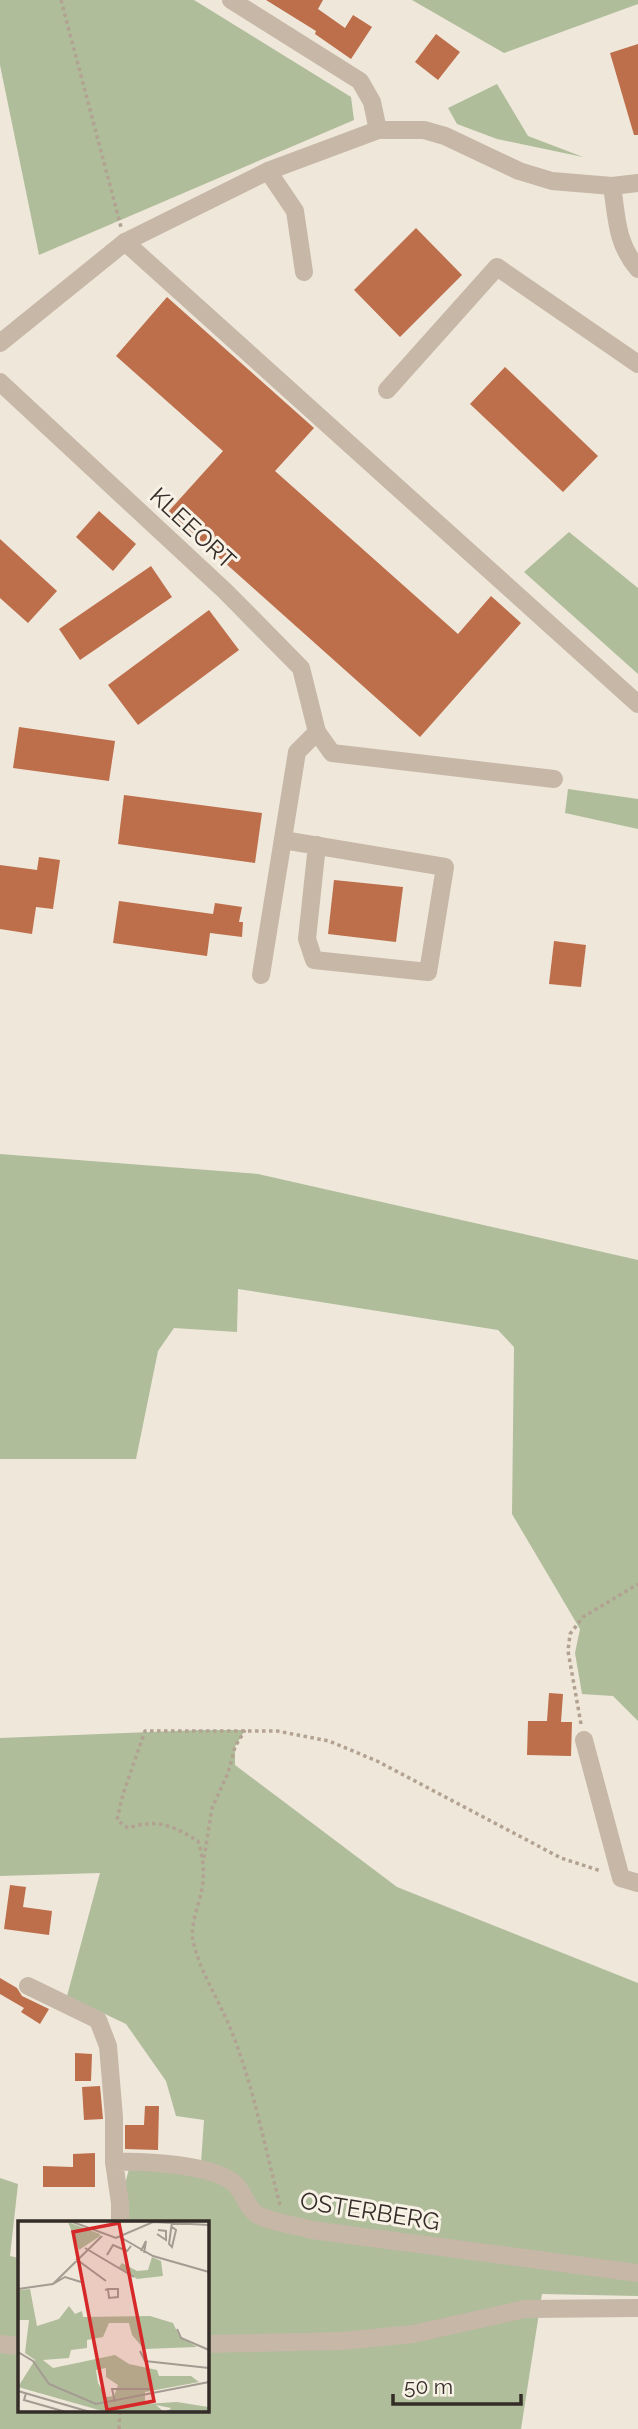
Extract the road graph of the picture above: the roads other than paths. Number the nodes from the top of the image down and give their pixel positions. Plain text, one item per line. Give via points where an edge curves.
1 (231, 0) edge
2 (378, 130) junction
3 (268, 171) junction
4 (638, 183) edge
5 (612, 186) junction
6 (125, 242) junction
7 (638, 269) edge
8 (304, 272) dead end
9 (0, 343) edge
10 (638, 364) edge
11 (0, 382) edge
12 (387, 390) dead end
13 (638, 704) edge
14 (317, 732) junction
15 (554, 779) dead end
16 (283, 840) junction
17 (317, 845) junction
18 (261, 975) dead end
19 (584, 1740) road end
20 (629, 1880) edge
21 (28, 1986) dead end
22 (114, 2162) junction
23 (120, 2221) edge
24 (638, 2273) edge
25 (638, 2308) edge
26 (0, 2344) edge
27 (208, 2344) edge
28 (18, 2346) edge

1 - 2 street via 360,81 372,102
2 - 3 street
2 - 5 street via 424,130 552,181
3 - 6 street
3 - 8 street via 295,211
4 - 5 street
5 - 7 street via 625,254
6 - 9 street
6 - 13 street
10 - 12 street via 497,267
11 - 14 street, KLEEORT via 301,668
14 - 15 street via 332,752
14 - 16 street via 297,752
16 - 17 street
16 - 18 street
17 - 17 street via 445,867 428,972 314,960 307,939
19 - 20 street
21 - 22 street via 98,2020 108,2046
22 - 23 street
22 - 24 street, OSTERBERG via 199,2168 234,2183 254,2213 312,2230
25 - 27 street via 525,2308 413,2334 342,2341
26 - 28 street

